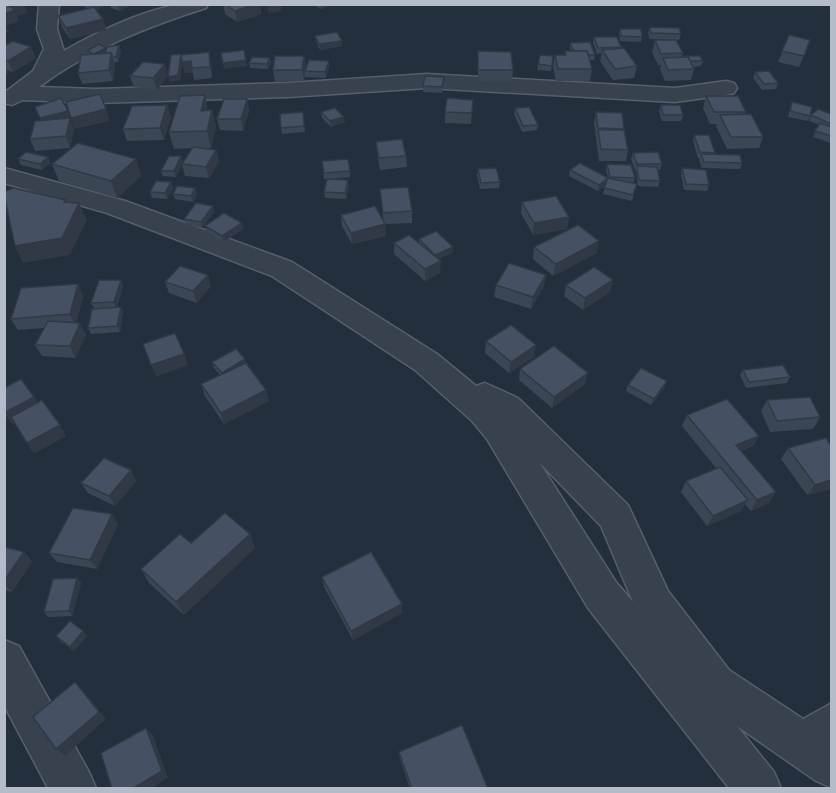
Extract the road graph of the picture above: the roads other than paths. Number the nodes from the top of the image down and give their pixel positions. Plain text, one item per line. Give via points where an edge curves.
1 (49, 4) edge
2 (199, 4) edge
3 (42, 74) junction
4 (726, 88) dead end
5 (8, 101) edge
6 (4, 175) edge
7 (433, 369) junction
8 (4, 661) edge
9 (822, 745) edge
10 (73, 789) edge
11 (758, 789) edge

1 - 3 street via 47,29 55,49
2 - 3 street via 119,33
3 - 5 street
4 - 5 street via 675,95 427,81
6 - 7 street via 116,207 282,269
7 - 9 street via 506,407 615,516 654,604 714,684
7 - 11 street via 499,429 602,595
8 - 10 street

